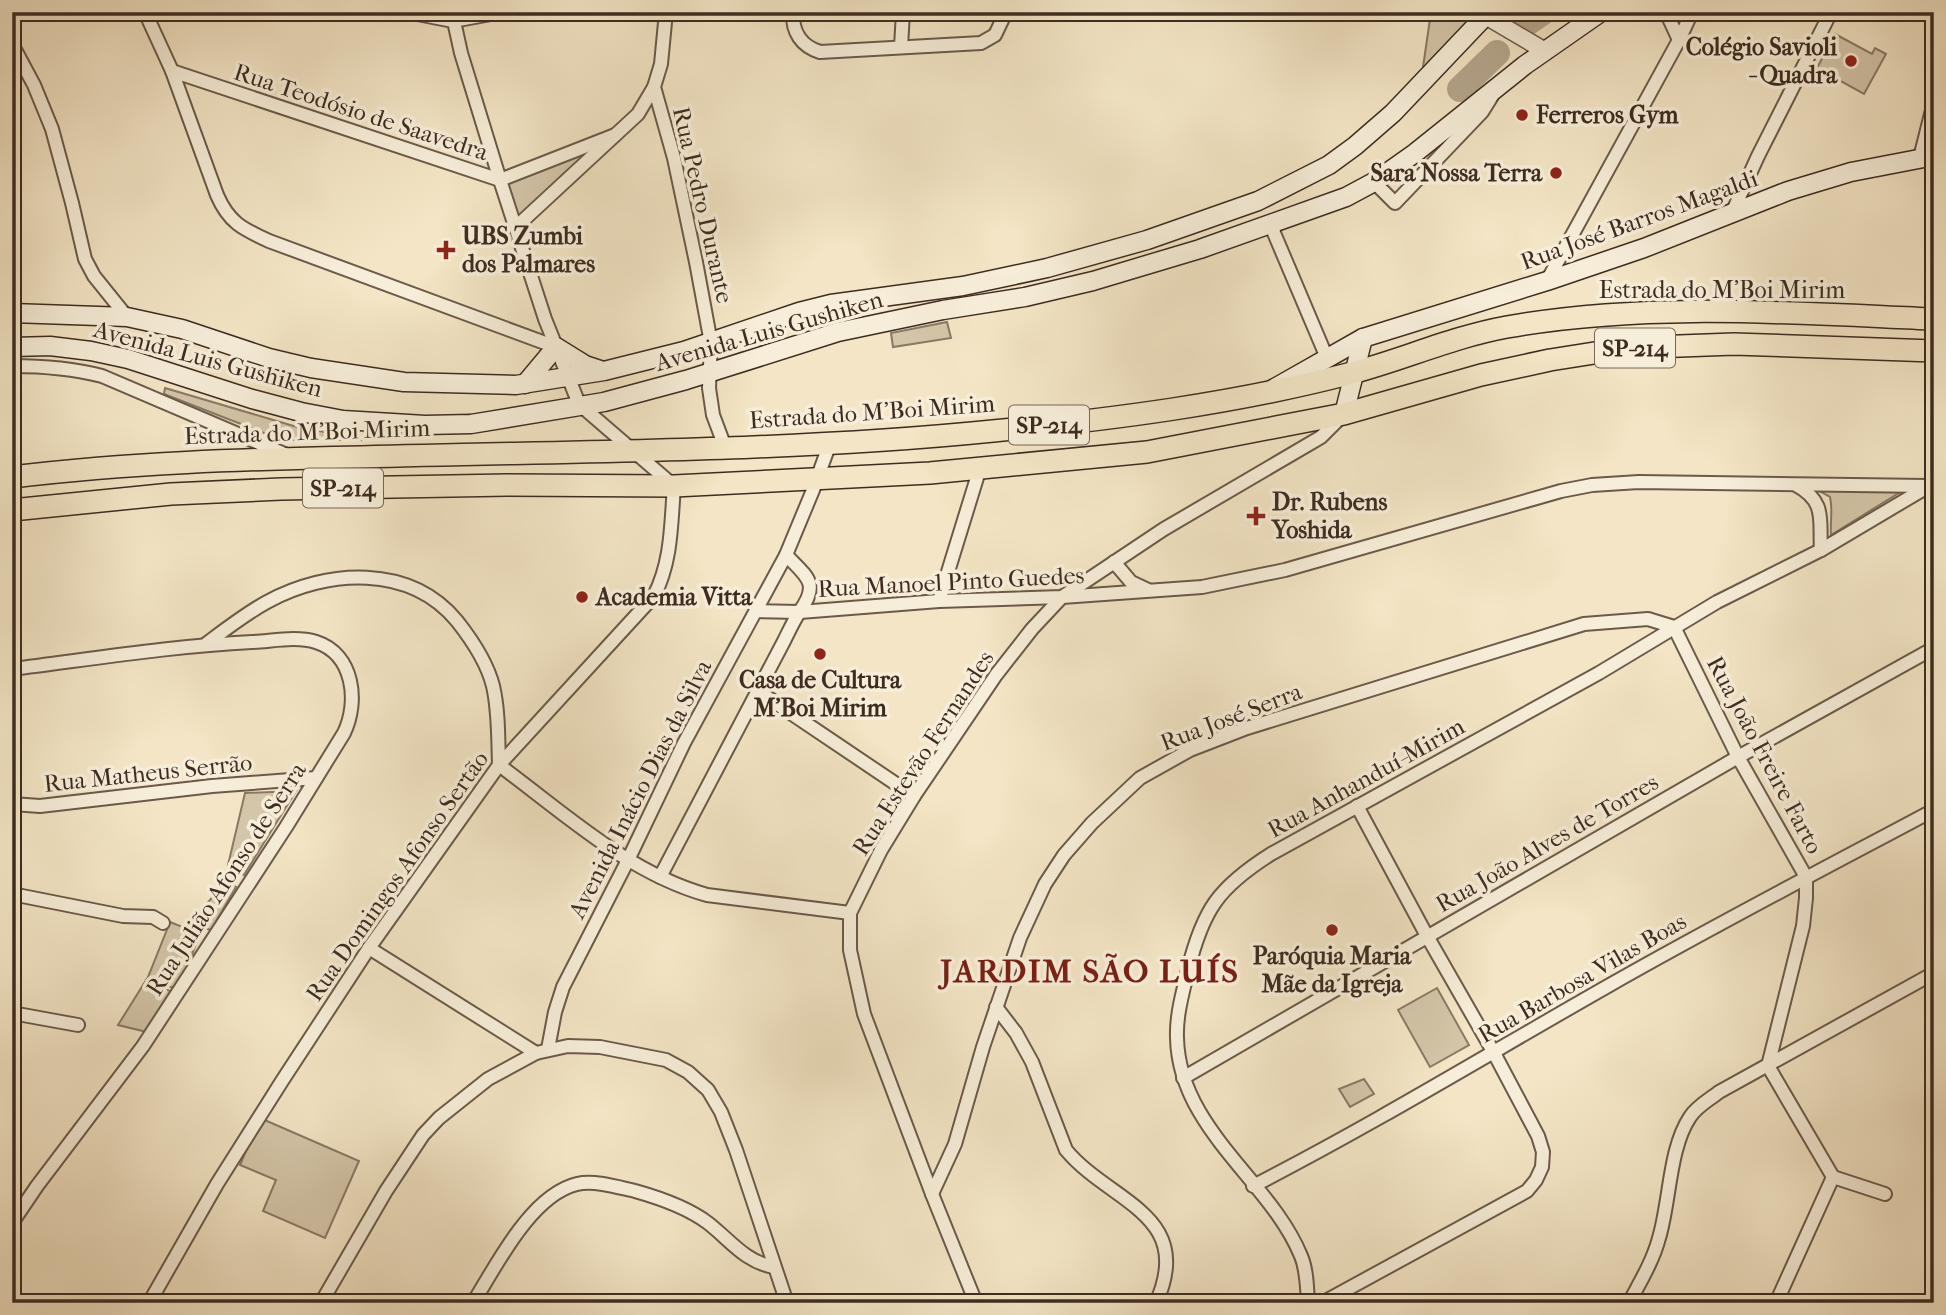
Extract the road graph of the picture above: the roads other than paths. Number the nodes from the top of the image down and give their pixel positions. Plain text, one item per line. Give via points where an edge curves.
1 (145, 12) edge
2 (407, 12) edge
3 (502, 12) edge
4 (666, 12) edge
5 (793, 12) edge
6 (903, 12) edge
7 (1006, 12) edge
8 (1601, 12) edge
9 (1666, 12) edge
10 (1692, 12) edge
11 (1831, 12) edge
12 (1484, 13) edge
13 (453, 17) edge
14 (1679, 40) junction
15 (12, 44) edge
16 (901, 47) junction
17 (1545, 51) junction
18 (172, 71) junction
19 (1499, 85) junction
20 (654, 87) junction
21 (1934, 102) edge
22 (615, 135) junction
23 (1927, 157) edge
24 (500, 180) junction
25 (1374, 182) junction
26 (1732, 213) junction
27 (1273, 223) junction
28 (516, 227) junction
29 (1548, 281) junction
30 (14, 311) edge
31 (127, 317) junction
32 (1934, 319) edge
33 (1363, 338) junction
34 (711, 343) junction
35 (12, 347) edge
36 (556, 347) junction
37 (1934, 351) edge
38 (1327, 358) junction
39 (12, 366) edge
40 (604, 371) junction
41 (709, 373) junction
42 (1353, 373) junction
43 (567, 377) junction
44 (520, 384) junction
45 (1266, 393) junction
46 (579, 404) junction
47 (1344, 414) junction
48 (830, 443) junction
49 (726, 447) junction
50 (632, 452) junction
51 (294, 458) junction
52 (979, 468) junction
53 (12, 477) edge
54 (817, 479) junction
55 (1796, 485) junction
56 (1931, 485) edge
57 (674, 486) junction
58 (12, 510) edge
59 (1821, 550) junction
60 (786, 555) junction
61 (1114, 562) junction
62 (1149, 591) junction
63 (1062, 597) junction
64 (939, 601) junction
65 (756, 611) junction
66 (800, 612) junction
67 (1674, 627) junction
68 (206, 644) junction
69 (1934, 648) edge
70 (12, 669) edge
71 (758, 691) junction
72 (1738, 757) junction
73 (499, 765) junction
74 (316, 778) junction
75 (914, 796) junction
76 (12, 804) edge
77 (27, 805) junction
78 (1357, 806) junction
79 (1934, 810) edge
80 (12, 811) edge
81 (628, 860) junction
82 (660, 877) junction
83 (1806, 877) junction
84 (12, 894) edge
85 (850, 914) junction
86 (163, 923) dead end
87 (1427, 936) junction
88 (369, 948) junction
89 (1934, 973) edge
90 (996, 1007) junction
91 (12, 1013) edge
92 (78, 1025) dead end
93 (542, 1051) junction
94 (1494, 1053) junction
95 (1768, 1066) junction
96 (1183, 1077) junction
97 (1833, 1177) junction
98 (1253, 1186) junction
99 (932, 1194) junction
100 (1885, 1194) dead end
101 (12, 1223) edge
102 (774, 1267) junction
103 (149, 1303) edge
104 (321, 1303) edge
105 (473, 1303) edge
106 (787, 1303) edge
107 (976, 1303) edge
108 (1156, 1303) edge
109 (1308, 1303) edge
110 (1322, 1303) edge
111 (1629, 1303) edge
112 (1776, 1303) edge

1 - 18 street
2 - 13 street
3 - 13 street
4 - 20 street, Rua Pedro Durante
5 - 16 street via 797,36 820,52
6 - 16 street
7 - 16 street via 995,35 981,43
8 - 17 main road, Avenida Luis Gushiken
9 - 14 street
10 - 14 street
11 - 26 street
12 - 17 street
12 - 34 main road, Avenida Luis Gushiken via 1394,114 1329,165 1258,201 1147,240 1047,268 963,286 831,304
13 - 24 street
14 - 29 street
15 - 31 street via 51,129 85,259
17 - 19 main road, Avenida Luis Gushiken
18 - 24 street, Rua Teodósio de Saavedra
18 - 36 street via 217,195 240,228
19 - 25 main road, Avenida Luis Gushiken
19 - 25 street via 1482,112 1395,203
20 - 22 street, Rua Teodósio de Saavedra via 638,114
20 - 34 street, Rua Pedro Durante via 674,158
21 - 23 street
22 - 24 street, Rua Teodósio de Saavedra
22 - 28 street, Rua Teodósio de Saavedra
23 - 26 main road, Rua José Barros Magaldi via 1851,172
24 - 28 street
25 - 27 main road, Avenida Luis Gushiken
26 - 29 main road, Rua José Barros Magaldi
27 - 38 street
27 - 41 main road, Avenida Luis Gushiken via 1093,281 838,332
28 - 36 street
29 - 33 main road, Rua José Barros Magaldi
30 - 31 main road, Avenida Luis Gushiken
31 - 44 main road, Avenida Luis Gushiken via 311,368 404,382
32 - 42 main road, Estrada do M'Boi Mirim / SP-214 via 1613,314 1505,327
33 - 38 main road, Rua José Barros Magaldi
33 - 42 main road
34 - 40 main road, Avenida Luis Gushiken
34 - 41 street, Rua Pedro Durante
35 - 46 main road, Avenida Luis Gushiken via 50,346 128,359 252,399 342,420 471,424
36 - 40 main road
36 - 43 street
36 - 44 main road
37 - 47 main road, SP-214 via 1734,344 1626,348 1480,375
38 - 45 main road, Rua José Barros Magaldi
39 - 51 street via 77,369 102,376
40 - 43 main road, Avenida Luis Gushiken
41 - 46 main road, Avenida Luis Gushiken via 604,402
41 - 49 street, Rua Pedro Durante via 713,415
42 - 45 main road, Estrada do M'Boi Mirim / SP-214
42 - 47 main road
43 - 44 main road, Avenida Luis Gushiken
43 - 46 street
45 - 48 main road, Estrada do M'Boi Mirim / SP-214 via 1025,428
46 - 50 street
47 - 52 main road, SP-214 via 1147,452
47 - 61 street, Rua Estevão Fernandes via 1321,437
48 - 49 main road, Estrada do M'Boi Mirim / SP-214
48 - 54 street, Avenida Inácio Dias da Silva
49 - 50 main road, Estrada do M'Boi Mirim / SP-214
50 - 51 main road, Estrada do M'Boi Mirim / SP-214
50 - 57 street
51 - 53 main road, Estrada do M'Boi Mirim / SP-214 via 145,464
52 - 54 main road, SP-214
52 - 64 street
54 - 57 main road, SP-214
54 - 60 street, Avenida Inácio Dias da Silva
55 - 56 street, Rua Manoel Pinto Guedes
55 - 59 street via 1818,505
55 - 62 street, Rua Manoel Pinto Guedes via 1592,485 1245,579
56 - 59 street, Rua Anhanduí-Mirim
57 - 58 main road, SP-214 via 281,489 171,494
57 - 73 street, Rua Domingos Afonso Sertão via 669,557 654,596
59 - 67 street, Rua Anhanduí-Mirim
60 - 65 street, Avenida Inácio Dias da Silva
60 - 66 street via 811,587
61 - 62 street, Rua Manoel Pinto Guedes via 1131,582
61 - 63 street, Rua Estevão Fernandes
62 - 63 street, Rua Manoel Pinto Guedes
63 - 64 street, Rua Manoel Pinto Guedes
63 - 75 street, Rua Estevão Fernandes via 996,674
64 - 66 street, Rua Manoel Pinto Guedes
65 - 66 street, Rua Manoel Pinto Guedes
65 - 81 street, Avenida Inácio Dias da Silva
66 - 71 street
67 - 72 street, Rua João Freire Farto
67 - 78 street, Rua Anhanduí-Mirim via 1599,674
67 - 90 street, Rua José Serra via 1648,619 1584,624 1247,728 1164,764 1115,799 1064,855 1020,938
68 - 70 street, Rua Julião Afonso de Serra
68 - 73 street via 267,602 300,587 335,579 398,582 427,594 448,611 482,657 493,684
68 - 74 street, Rua Julião Afonso de Serra via 294,639 316,642 341,660 353,696 351,719
69 - 72 street, Rua João Alves de Torres
71 - 75 street
71 - 82 street
72 - 83 street, Rua João Freire Farto
72 - 87 street, Rua João Alves de Torres
73 - 81 street
73 - 88 street, Rua Domingos Afonso Sertão
74 - 77 street, Rua Matheus Serrão
74 - 101 street, Rua Julião Afonso de Serra via 143,1046
75 - 85 street, Rua Estevão Fernandes
76 - 77 street, Rua Matheus Serrão
77 - 80 street, Rua Matheus Serrão
78 - 87 street
78 - 96 street, Rua Anhanduí-Mirim via 1242,872 1212,905 1193,949 1181,1000 1177,1038
79 - 83 street, Rua Barbosa Vilas Boas
81 - 82 street
81 - 93 street, Avenida Inácio Dias da Silva via 563,987
82 - 85 street via 707,895
83 - 94 street, Rua Barbosa Vilas Boas
83 - 95 street, Rua João Freire Farto via 1803,926
84 - 86 street via 123,916 153,917
85 - 99 street, Rua Estevão Fernandes via 850,950 864,1014
87 - 94 street
87 - 96 street, Rua João Alves de Torres
88 - 93 street
88 - 103 street, Rua Domingos Afonso Sertão via 216,1184
89 - 95 street
90 - 99 street, Rua José Serra via 955,1144
90 - 108 street via 1032,1062 1066,1150 1137,1207 1160,1233 1166,1268
91 - 92 street
93 - 102 street via 568,1046 643,1054 688,1072 708,1090 736,1150
93 - 104 street via 466,1094 423,1135
94 - 98 street, Rua Barbosa Vilas Boas
94 - 110 street via 1538,1136 1543,1153 1536,1180 1527,1191
95 - 97 street
95 - 111 street via 1719,1092 1690,1116 1675,1157 1658,1242
96 - 98 street, Rua Anhanduí-Mirim via 1218,1142
97 - 100 street
97 - 112 street
98 - 109 street, Rua Anhanduí-Mirim via 1301,1256
99 - 107 street, Rua Estevão Fernandes
102 - 105 street via 756,1262 708,1223 655,1196 617,1186 578,1184 547,1200 528,1219
102 - 106 street

